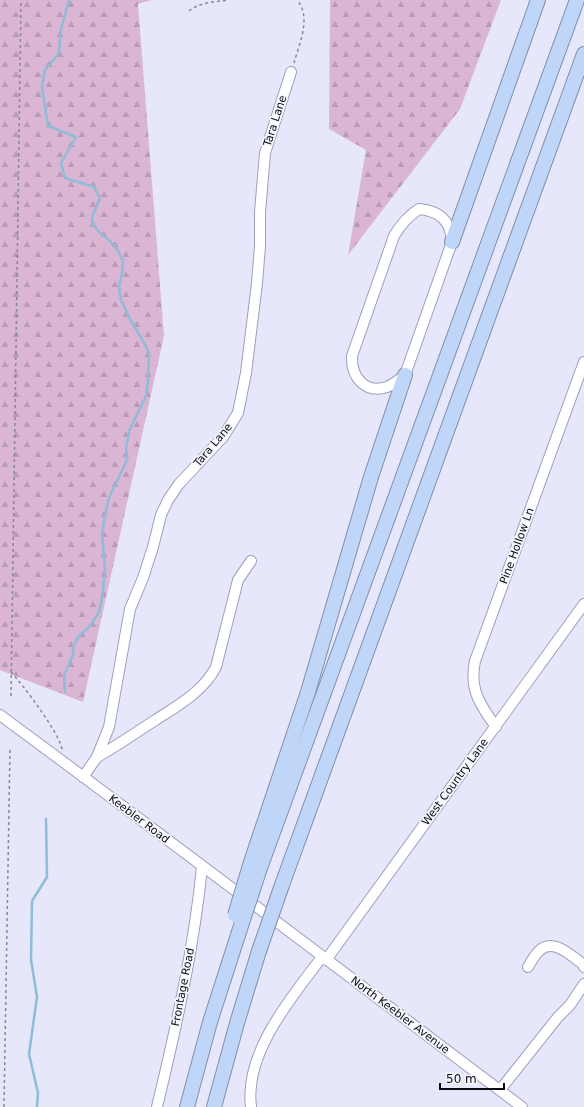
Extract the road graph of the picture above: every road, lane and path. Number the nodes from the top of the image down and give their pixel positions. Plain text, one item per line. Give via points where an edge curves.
1 (21, 0) edge
2 (229, 0) edge
3 (297, 0) edge
4 (538, 0) edge
5 (576, 0) edge
6 (189, 11) dead end
7 (584, 54) edge
8 (291, 72) joint
9 (452, 242) junction
10 (584, 362) edge
11 (405, 375) junction
12 (251, 561) dead end
13 (584, 604) edge
14 (11, 672) junction
15 (11, 696) dead end
16 (0, 715) edge
17 (496, 727) junction
18 (10, 747) dead end
19 (97, 757) junction
20 (58, 758) junction
21 (83, 777) junction
22 (256, 865) junction
23 (202, 866) junction
24 (278, 923) joint
25 (324, 958) junction
26 (528, 967) dead end
27 (584, 967) edge
28 (584, 984) edge
29 (500, 1090) junction
30 (4, 1107) edge
31 (157, 1107) edge
32 (187, 1107) edge
33 (214, 1107) edge
34 (251, 1107) edge
35 (522, 1107) edge

1 - 14 path
2 - 6 path via 200,4
3 - 8 path via 303,10 304,25
4 - 9 highway
5 - 22 highway
7 - 33 highway, bridge via 282,885 234,1030
8 - 19 street, Tara Lane via 265,153 260,246 246,373 238,413 223,437 179,484 161,515 145,572 130,609 112,713
9 - 11 street
9 - 11 street via 452,235 442,217 428,210 419,209 406,219 394,236 352,356 352,364 357,378 370,388 388,386
10 - 17 street, Pine Hollow Ln via 475,661 476,697
11 - 22 highway via 371,477
12 - 19 street, Tara Lane via 238,580 211,678 192,696
13 - 17 street, West Country Lane
14 - 15 path
14 - 20 path via 59,739 62,751
16 - 20 street, Keebler Road
17 - 25 street, West Country Lane
18 - 30 path
19 - 21 street, Tara Lane
20 - 21 street, Keebler Road
21 - 23 street, Keebler Road
22 - 32 highway, bridge via 234,931 229,960
23 - 24 street, Keebler Road
23 - 31 street, Frontage Road via 187,972
24 - 25 street, North Keebler Avenue
25 - 29 street, North Keebler Avenue
25 - 34 street, West Country Lane via 294,994 272,1027 252,1079
26 - 27 street via 539,950 547,946 563,949
28 - 29 street
29 - 35 street, North Keebler Avenue

